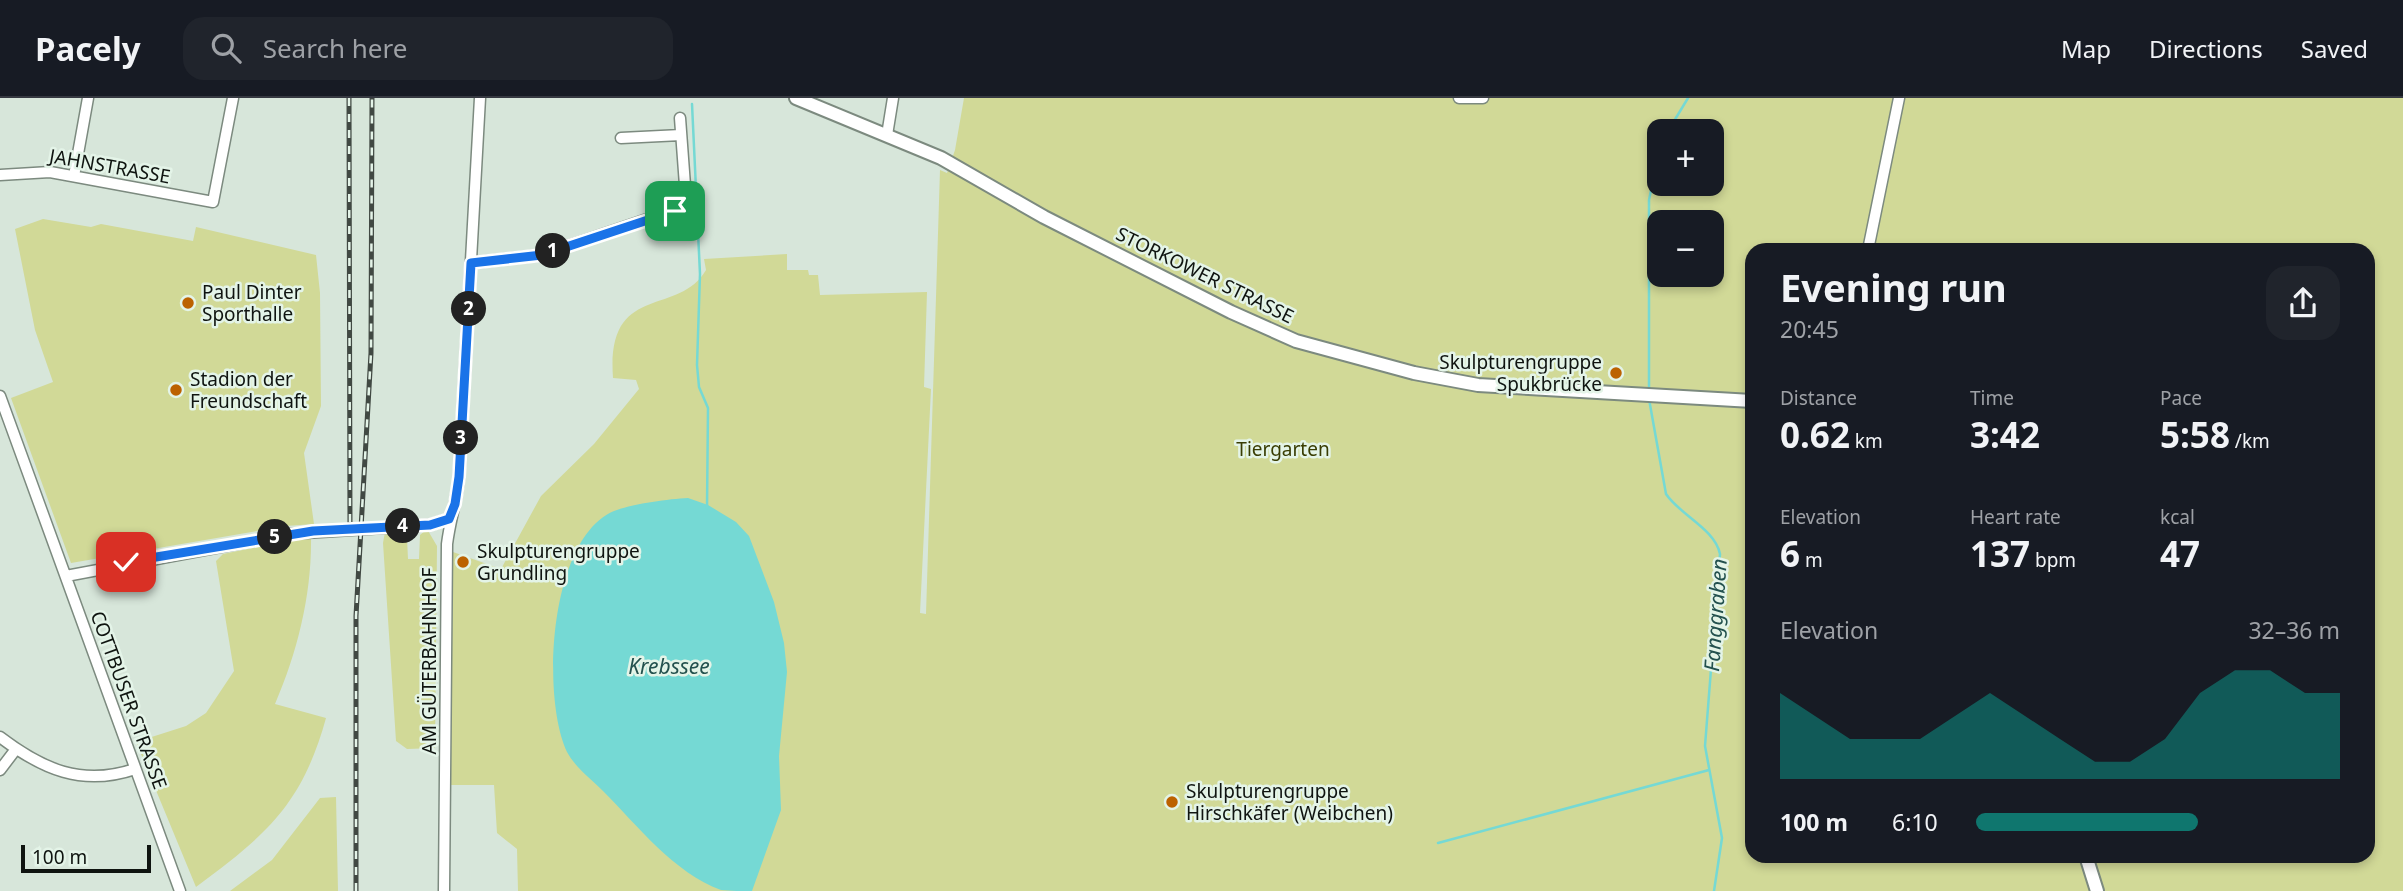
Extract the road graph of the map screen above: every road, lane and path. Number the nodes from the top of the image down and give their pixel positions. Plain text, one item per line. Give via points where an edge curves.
1 (88, 98) edge
2 (233, 98) edge
3 (480, 98) edge
4 (796, 98) edge
5 (893, 98) edge
6 (1459, 98) edge
7 (1483, 98) edge
8 (1899, 98) edge
9 (680, 118) dead end
10 (681, 135) junction
11 (887, 135) junction
12 (621, 138) dead end
13 (0, 175) edge
14 (74, 176) junction
15 (1869, 243) edge
16 (471, 263) junction
17 (0, 396) edge
18 (1745, 401) edge
19 (449, 519) junction
20 (66, 576) junction
21 (0, 737) edge
22 (16, 749) junction
23 (135, 769) junction
24 (0, 770) edge
25 (2089, 863) edge
26 (180, 891) edge
27 (444, 891) edge
28 (2097, 891) edge

1 - 14 street
2 - 14 street, JAHNSTRASSE via 213,202
3 - 16 street, AM GÜTERBAHNHOF
4 - 11 main road, STORKOWER STRASSE
5 - 11 street
6 - 7 street
8 - 15 street
9 - 10 street
10 - 12 street
10 - 16 street via 683,207 542,255
11 - 18 main road, STORKOWER STRASSE via 941,158 1121,257 1296,341 1478,385
13 - 14 street, JAHNSTRASSE via 34,171
16 - 19 street, AM GÜTERBAHNHOF via 459,477
17 - 20 street, COTTBUSER STRASSE
19 - 20 street via 430,525 290,534
19 - 27 street, AM GÜTERBAHNHOF
20 - 23 street, COTTBUSER STRASSE
21 - 22 street
22 - 23 street via 44,766 74,776 100,777
22 - 24 street
23 - 26 street, COTTBUSER STRASSE
25 - 28 main road

